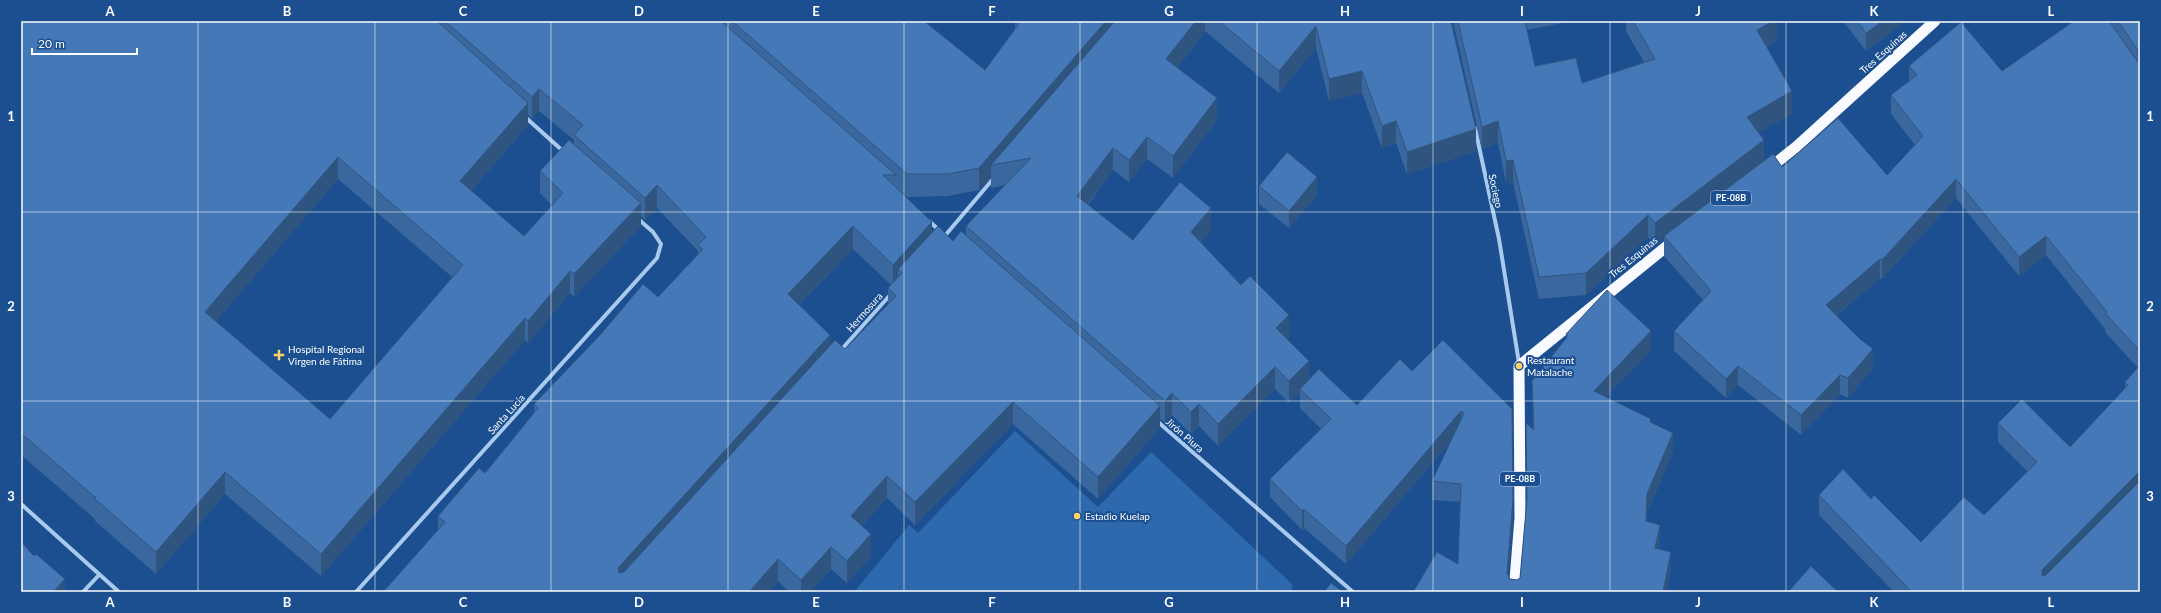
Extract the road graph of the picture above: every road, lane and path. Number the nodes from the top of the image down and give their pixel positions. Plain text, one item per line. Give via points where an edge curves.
1 (1936, 21) edge
2 (517, 111) edge
3 (1474, 125) edge
4 (571, 158) edge
5 (997, 176) edge
6 (1759, 176) edge
7 (636, 216) edge
8 (927, 219) edge
9 (1684, 233) edge
10 (945, 235) junction
11 (951, 240) edge
12 (940, 241) edge
13 (897, 288) edge
14 (839, 352) edge
15 (1519, 366) junction
16 (1153, 417) edge
17 (21, 504) edge
18 (99, 575) junction
19 (83, 592) edge
20 (119, 592) edge
21 (356, 592) edge
22 (1353, 592) edge
23 (1514, 592) edge

1 - 6 highway, Tres Esquinas via 1796,147
2 - 4 street
3 - 15 street, Sociego via 1499,239
5 - 10 street
7 - 21 street, Santa Lucía via 653,232 661,244 657,258
8 - 10 street
9 - 15 highway, Tres Esquinas
10 - 11 street
10 - 12 street
13 - 14 street, Hermosura
15 - 23 highway, PE-08B via 1520,518
16 - 22 street, Jirón Piura
17 - 18 street
18 - 19 street
18 - 20 street

